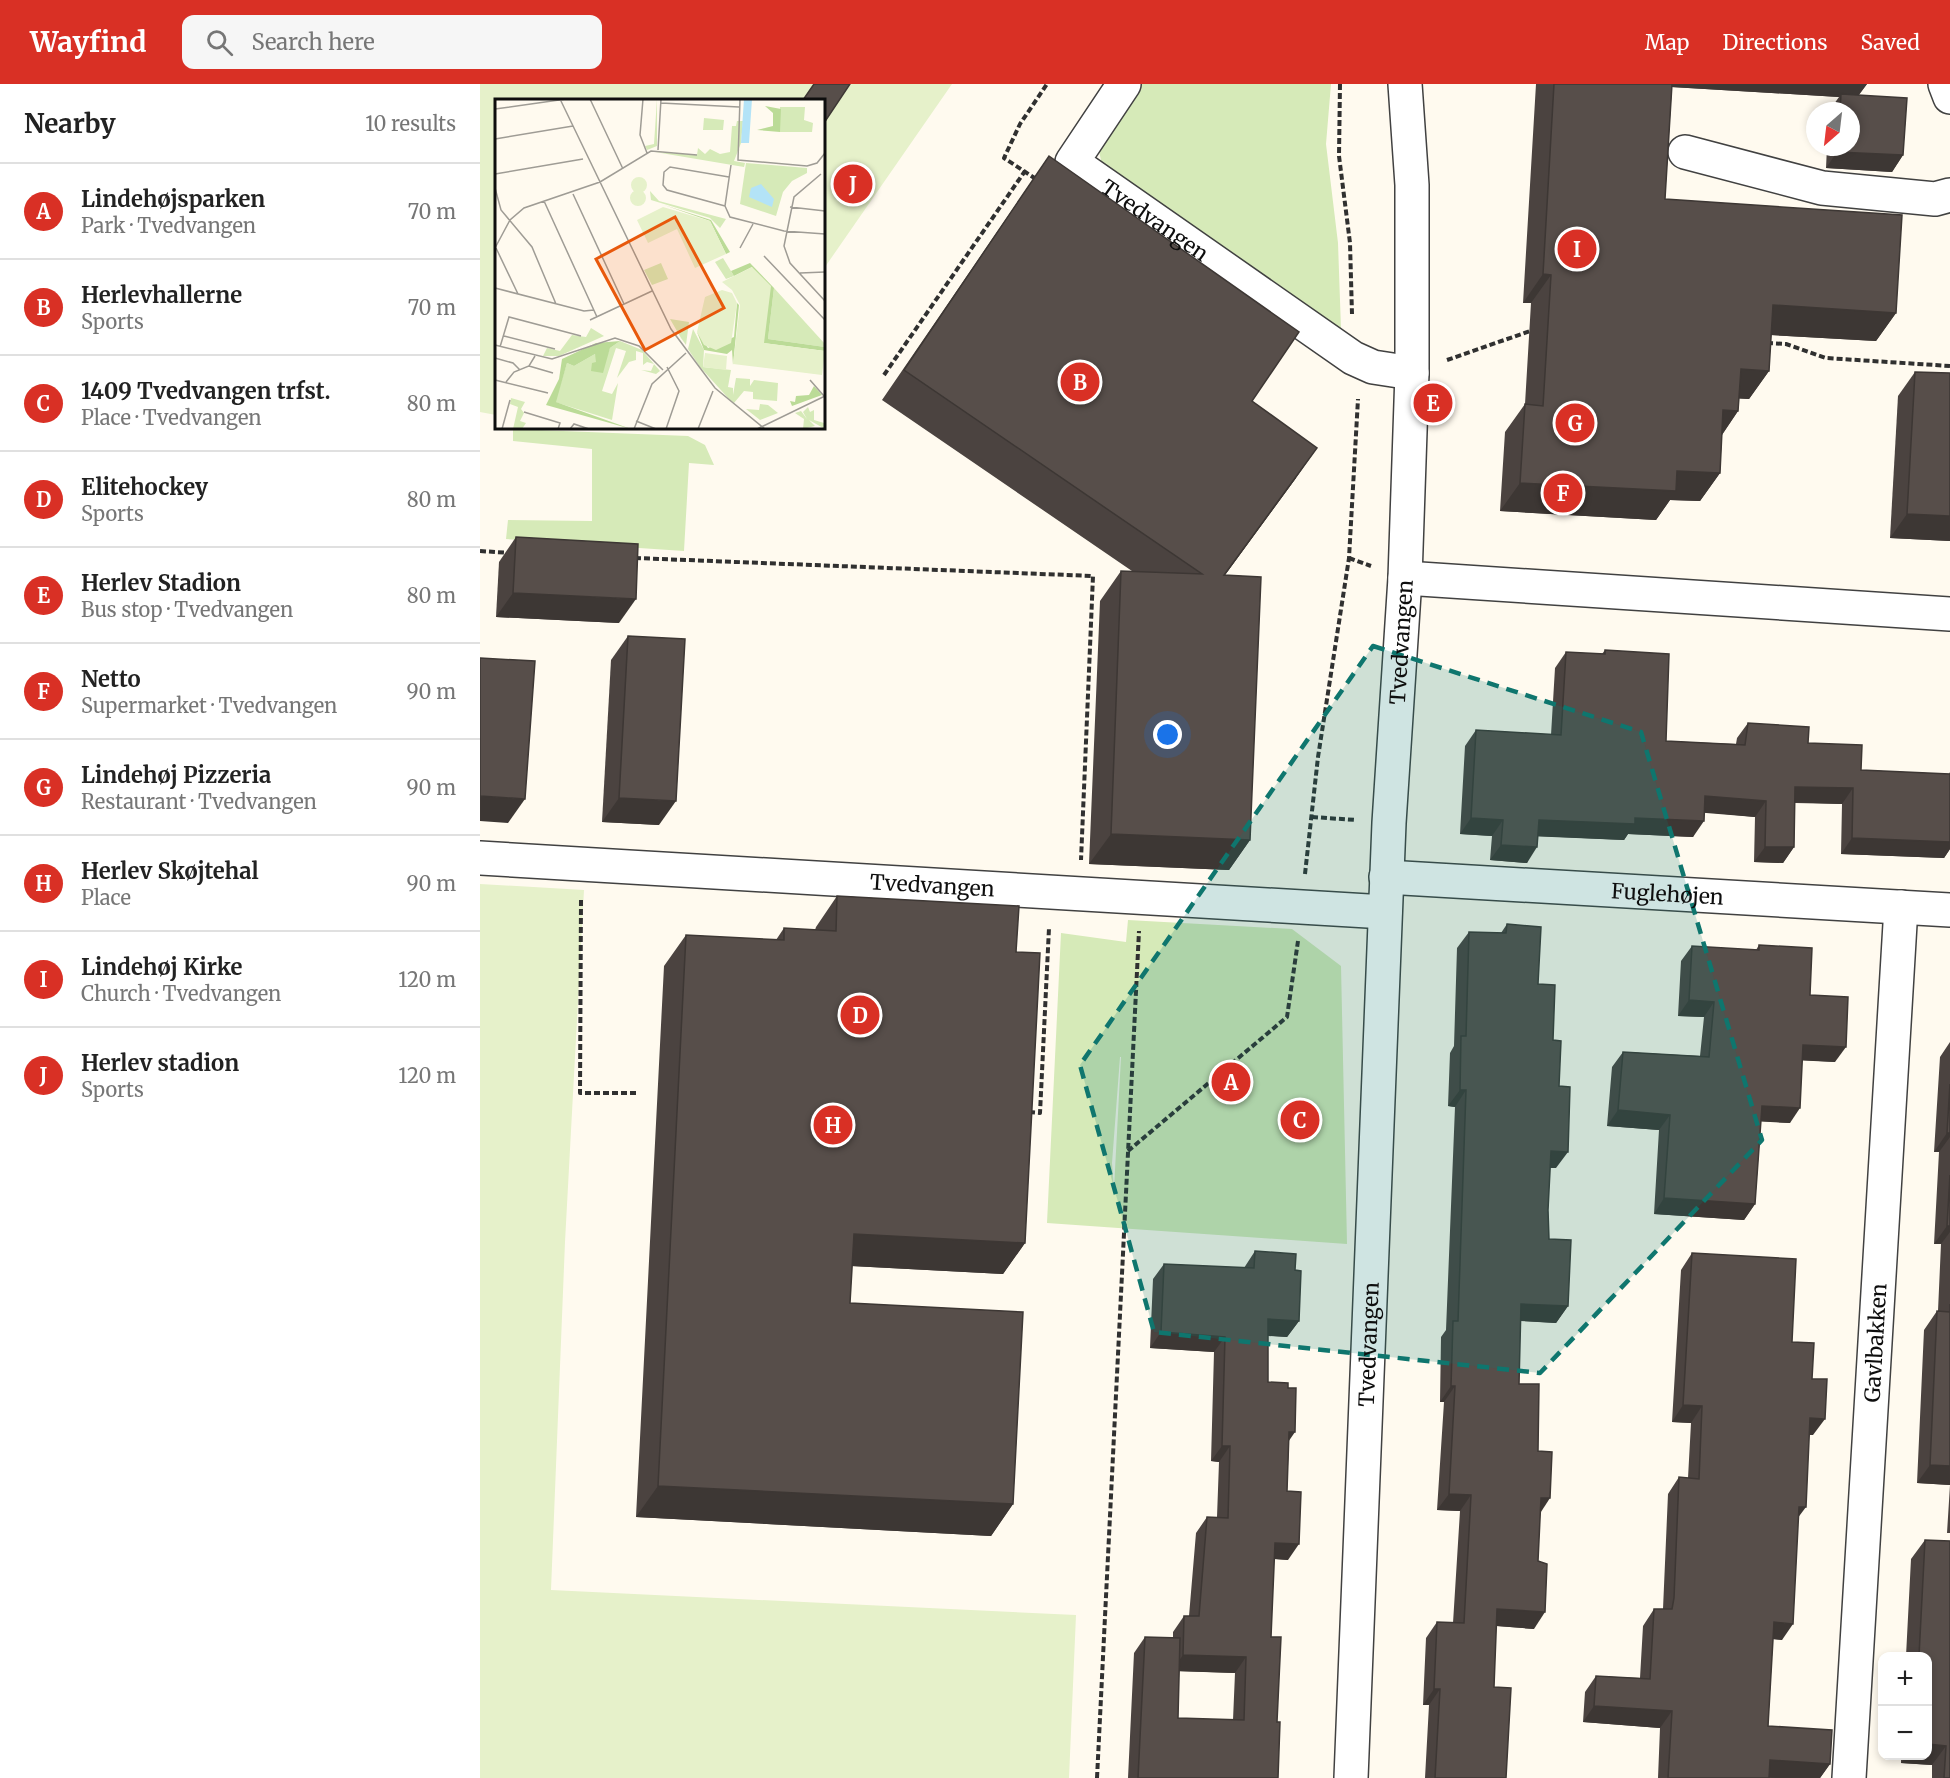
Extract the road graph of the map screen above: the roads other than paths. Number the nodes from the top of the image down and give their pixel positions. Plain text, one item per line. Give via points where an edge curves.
1 (1124, 84) edge
2 (1405, 84) edge
3 (1945, 84) edge
4 (1950, 97) edge
5 (1685, 152) dead end
6 (1950, 195) edge
7 (1412, 373) junction
8 (1405, 578) junction
9 (1950, 614) edge
10 (480, 858) edge
11 (1386, 877) junction
12 (1901, 907) junction
13 (1950, 910) edge
14 (1385, 912) junction
15 (1351, 1778) edge
16 (1849, 1778) edge

1 - 7 street, Tvedvangen via 1072,162 1353,358 1373,367
2 - 7 street, Tvedvangen via 1412,185
3 - 4 street
5 - 6 street via 1822,188 1935,199
7 - 8 street, Tvedvangen
8 - 9 street
8 - 11 street, Tvedvangen
10 - 14 street, Tvedvangen
11 - 12 street, Fuglehøjen
11 - 14 street, Tvedvangen
12 - 13 street, Fuglehøjen
12 - 16 street, Gavlbakken
14 - 15 street, Tvedvangen

